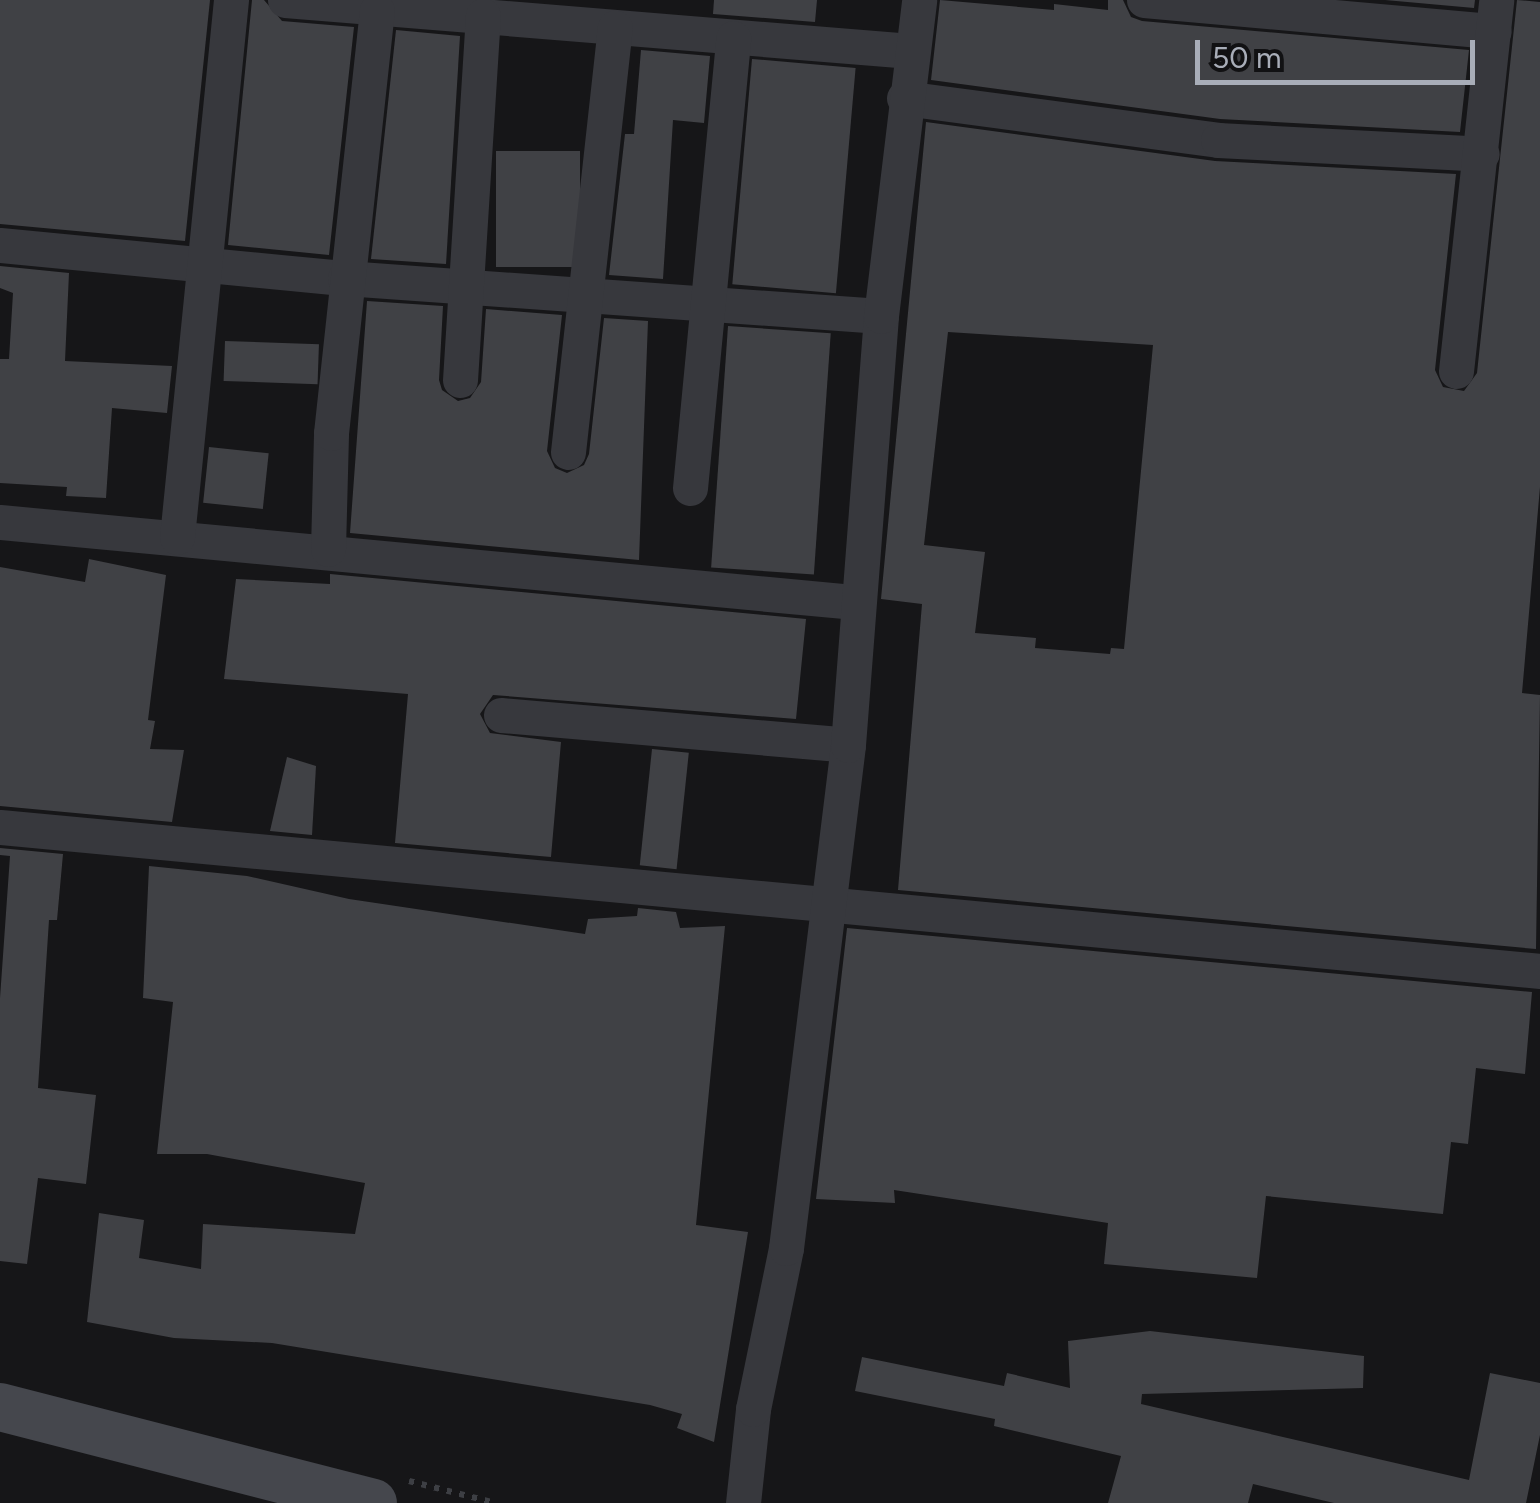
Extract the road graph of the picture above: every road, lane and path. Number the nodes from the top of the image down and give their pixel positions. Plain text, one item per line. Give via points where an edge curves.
1 (232, 0) edge
2 (286, 0) edge
3 (919, 0) edge
4 (1144, 0) edge
5 (377, 10) junction
6 (557, 10) edge
7 (483, 16) junction
8 (1495, 16) edge
9 (615, 28) junction
10 (733, 38) junction
11 (911, 51) junction
12 (904, 98) junction
13 (1482, 154) junction
14 (0, 245) edge
15 (203, 260) junction
16 (346, 278) junction
17 (465, 286) junction
18 (584, 294) junction
19 (704, 301) junction
20 (881, 316) junction
21 (1456, 371) dead end
22 (460, 380) dead end
23 (568, 452) dead end
24 (690, 488) dead end
25 (0, 522) edge
26 (177, 536) junction
27 (328, 549) junction
28 (855, 602) junction
29 (501, 715) dead end
30 (848, 744) junction
31 (0, 827) edge
32 (827, 906) junction
33 (1540, 971) edge
34 (0, 1408) edge
35 (373, 1503) edge
36 (743, 1503) edge

1 - 15 street
2 - 5 street
3 - 11 street
4 - 8 street
5 - 7 street
5 - 16 street
6 - 7 street
6 - 9 street
7 - 17 street
8 - 13 street
9 - 10 street
9 - 18 street
10 - 11 street
10 - 19 street
11 - 12 street
12 - 13 street via 1218,140
12 - 20 street
13 - 21 street
14 - 15 street
15 - 16 street
15 - 26 street
16 - 17 street
16 - 27 street
17 - 18 street
17 - 22 street
18 - 19 street
18 - 23 street
19 - 20 street
19 - 24 street
20 - 28 street
25 - 26 street
26 - 27 street
27 - 28 street
28 - 30 street
29 - 30 street
30 - 32 street
31 - 32 street
32 - 33 street
32 - 36 street via 786,1248 753,1409
34 - 35 main road

